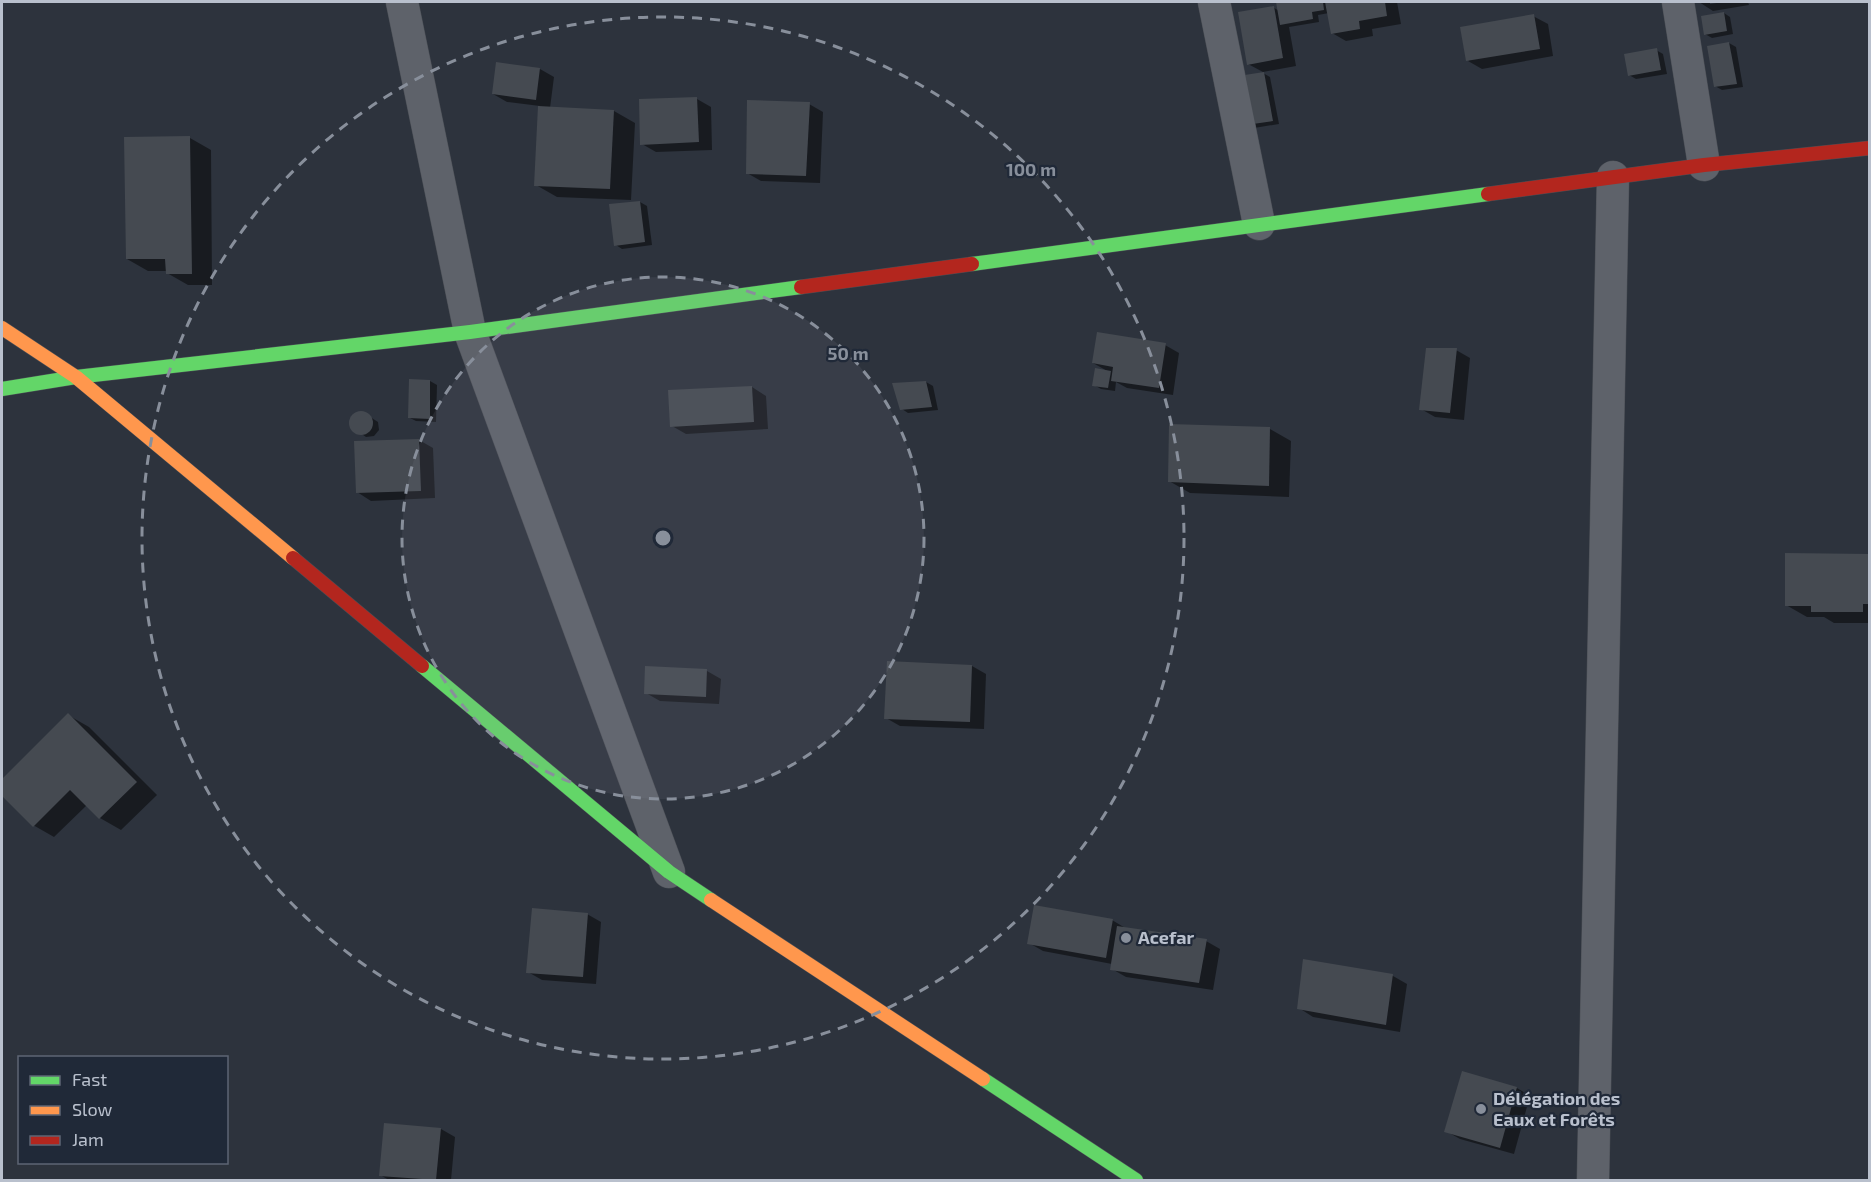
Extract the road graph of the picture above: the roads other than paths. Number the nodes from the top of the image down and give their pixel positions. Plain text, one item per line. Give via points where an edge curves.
1 (402, 2) edge
2 (1214, 2) edge
3 (1678, 2) edge
4 (1869, 148) edge
5 (1704, 165) junction
6 (1613, 177) junction
7 (1259, 224) junction
8 (2, 328) edge
9 (470, 332) junction
10 (76, 377) junction
11 (2, 389) edge
12 (669, 872) junction
13 (1136, 1180) edge
14 (1593, 1180) edge

1 - 9 street
2 - 7 street
3 - 5 street
4 - 5 street
5 - 6 street
6 - 7 street
6 - 14 street
7 - 9 street
8 - 10 street
9 - 10 street
9 - 12 street
10 - 11 street
10 - 12 street
12 - 13 street

